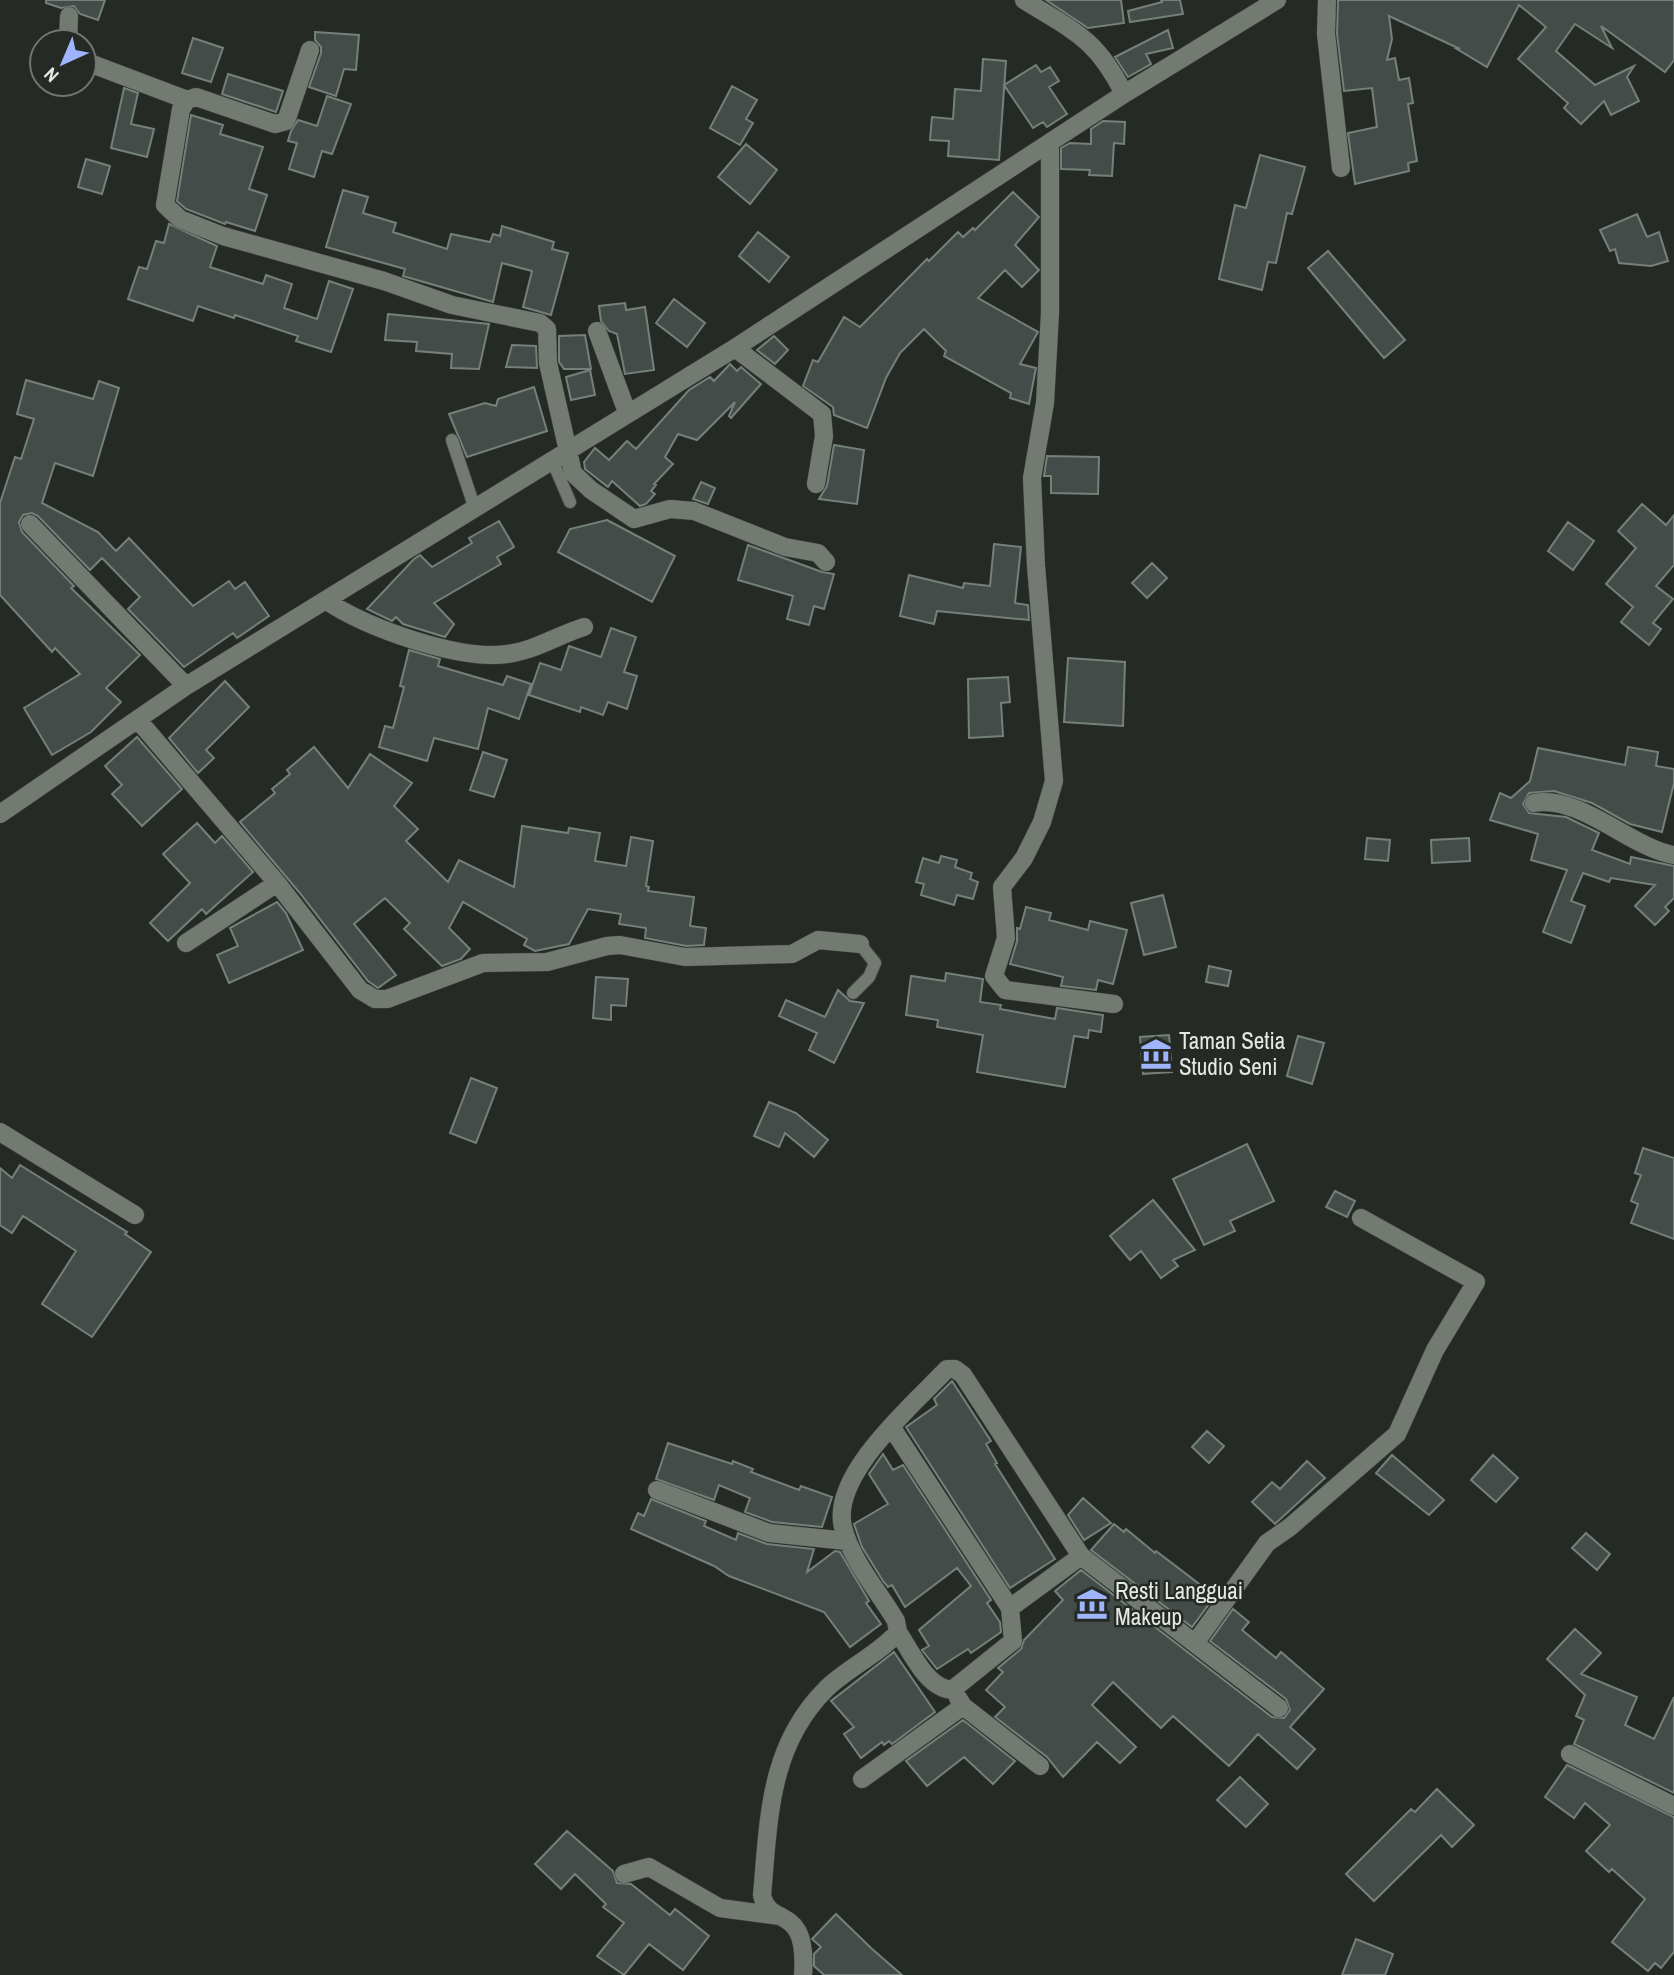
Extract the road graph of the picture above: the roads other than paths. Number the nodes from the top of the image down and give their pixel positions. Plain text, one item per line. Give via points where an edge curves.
1 (1024, 0) edge
2 (1278, 0) edge
3 (1327, 0) edge
4 (69, 16) dead end
5 (69, 28) edge
6 (310, 50) dead end
7 (98, 66) edge
8 (1124, 94) junction
9 (187, 100) junction
10 (1050, 142) junction
11 (1341, 168) dead end
12 (597, 331) dead end
13 (735, 348) junction
14 (627, 412) junction
15 (452, 440) dead end
16 (559, 455) junction
17 (816, 484) dead end
18 (570, 502) dead end
19 (475, 509) junction
20 (30, 524) dead end
21 (826, 562) dead end
22 (327, 601) junction
23 (584, 627) dead end
24 (186, 686) junction
25 (138, 720) junction
26 (1534, 803) dead end
27 (0, 814) edge
28 (1674, 855) edge
29 (276, 883) junction
30 (186, 943) dead end
31 (860, 944) joint
32 (853, 993) dead end
33 (1114, 1004) dead end
34 (0, 1132) edge
35 (135, 1216) dead end
36 (1361, 1217) dead end
37 (892, 1428) junction
38 (657, 1490) dead end
39 (847, 1541) junction
40 (1081, 1556) junction
41 (1010, 1608) junction
42 (898, 1632) junction
43 (1195, 1643) junction
44 (952, 1690) junction
45 (963, 1706) junction
46 (1279, 1708) dead end
47 (1570, 1754) dead end
48 (1040, 1766) dead end
49 (862, 1779) dead end
50 (1674, 1806) edge
51 (624, 1874) dead end
52 (783, 1917) junction
53 (803, 1975) edge

1 - 8 street via 1098,50
2 - 8 street
3 - 11 street via 1326,34
4 - 5 street
6 - 9 street via 286,121 281,124 196,97
7 - 9 street
8 - 10 street
9 - 16 street via 181,109 165,205 172,214 223,236 452,305 540,323 547,329
10 - 13 street
10 - 33 street via 1050,313 1045,403 1032,478 1054,781 1042,822 1024,858 1002,887 1006,938 994,976 1005,990
12 - 14 street
13 - 14 street
13 - 17 street via 822,414 824,436
14 - 16 street
15 - 19 lane
16 - 18 lane
16 - 19 street
16 - 21 street via 577,479 634,519 670,509 694,511 785,547 818,553
19 - 22 street
20 - 24 street
22 - 23 street via 377,628 496,656
22 - 24 street
24 - 25 street
25 - 27 street
25 - 29 street
26 - 28 street via 1544,801 1581,812
29 - 30 street
29 - 31 street via 360,990 375,999 387,999 483,963 547,962 607,946 685,957 792,954 818,940
31 - 32 lane via 875,963
34 - 35 street
36 - 43 street via 1476,1282 1435,1350 1397,1434 1267,1543
37 - 39 street via 854,1474 842,1510
37 - 40 street via 947,1369 959,1371
37 - 41 street
38 - 39 street via 769,1533
39 - 42 street via 896,1621
40 - 41 street
40 - 43 street
41 - 44 street via 1013,1641
42 - 44 street via 930,1679
42 - 52 street via 818,1698 776,1773 762,1895 766,1906
43 - 46 street
44 - 45 street
45 - 48 street
45 - 49 street
47 - 50 street
51 - 52 street via 649,1867 720,1908
52 - 53 street via 796,1924 801,1934

